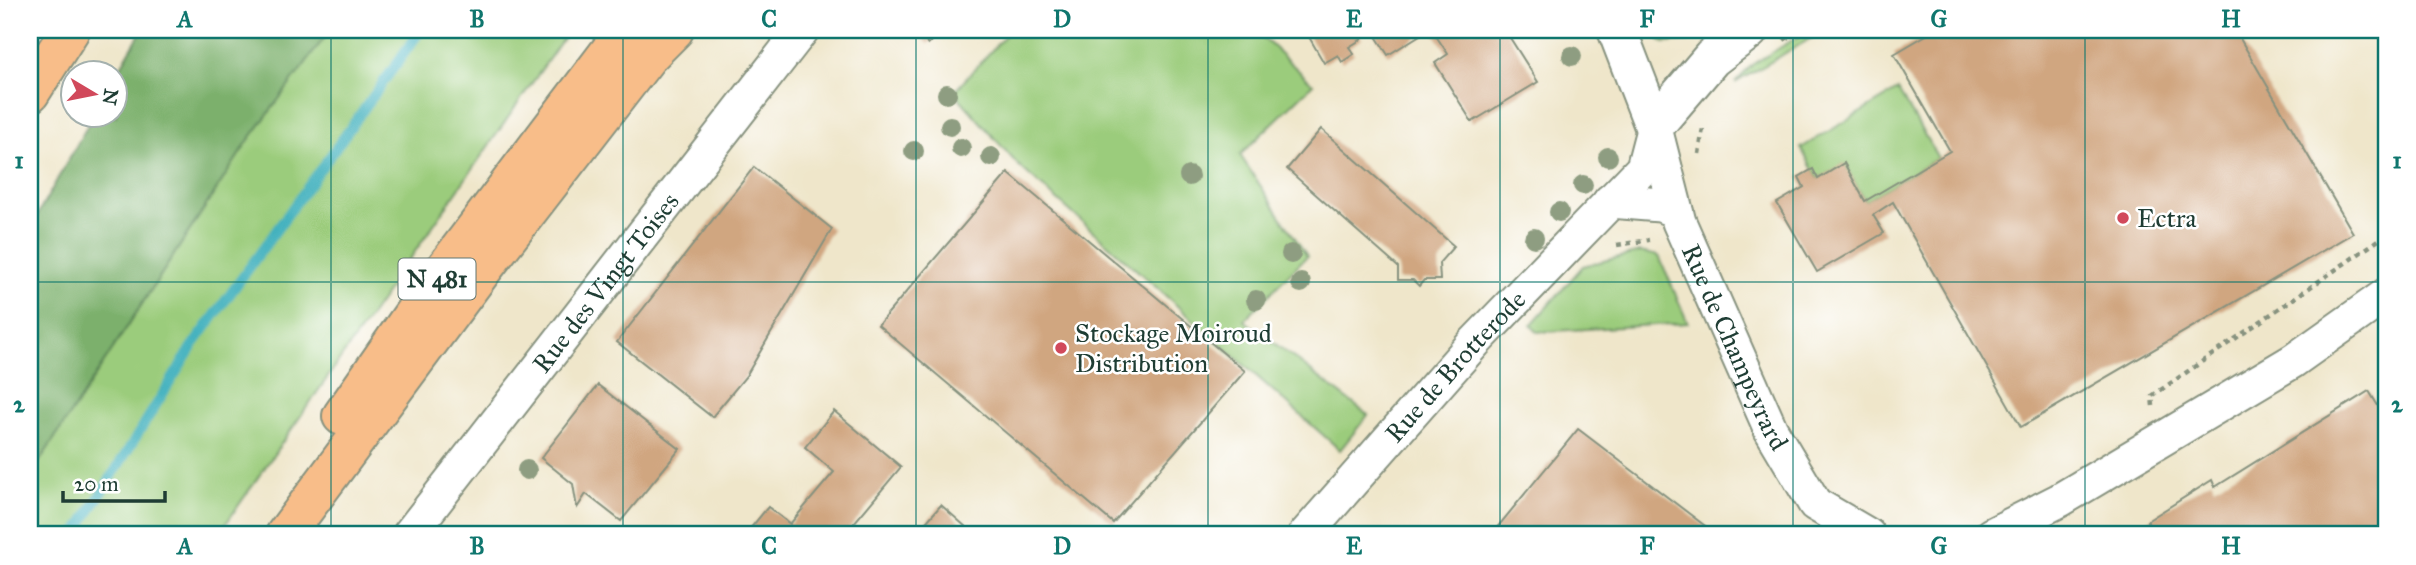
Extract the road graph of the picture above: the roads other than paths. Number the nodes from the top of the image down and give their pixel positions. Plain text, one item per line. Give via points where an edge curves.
1 (70, 30) edge
2 (626, 30) edge
3 (674, 30) edge
4 (802, 30) edge
5 (1617, 30) edge
6 (1749, 30) edge
7 (30, 93) edge
8 (1654, 126) junction
9 (1610, 201) junction
10 (1676, 211) junction
11 (2386, 295) edge
12 (259, 535) edge
13 (285, 535) edge
14 (409, 535) edge
15 (1305, 535) edge
16 (1868, 535) edge
17 (1991, 535) edge

1 - 7 highway
2 - 12 highway, N 481 via 441,274
3 - 13 highway via 483,269
4 - 14 street, Rue des Vingt Toises
5 - 8 street
6 - 8 street via 1712,58
8 - 9 street, Rue de Brotterode via 1643,168
8 - 10 street, Rue de Champeyrard
9 - 10 street via 1660,205
9 - 15 street, Rue de Brotterode via 1474,343
10 - 16 street, Rue de Champeyrard via 1771,430 1815,504
11 - 17 street via 2293,360 2060,500

